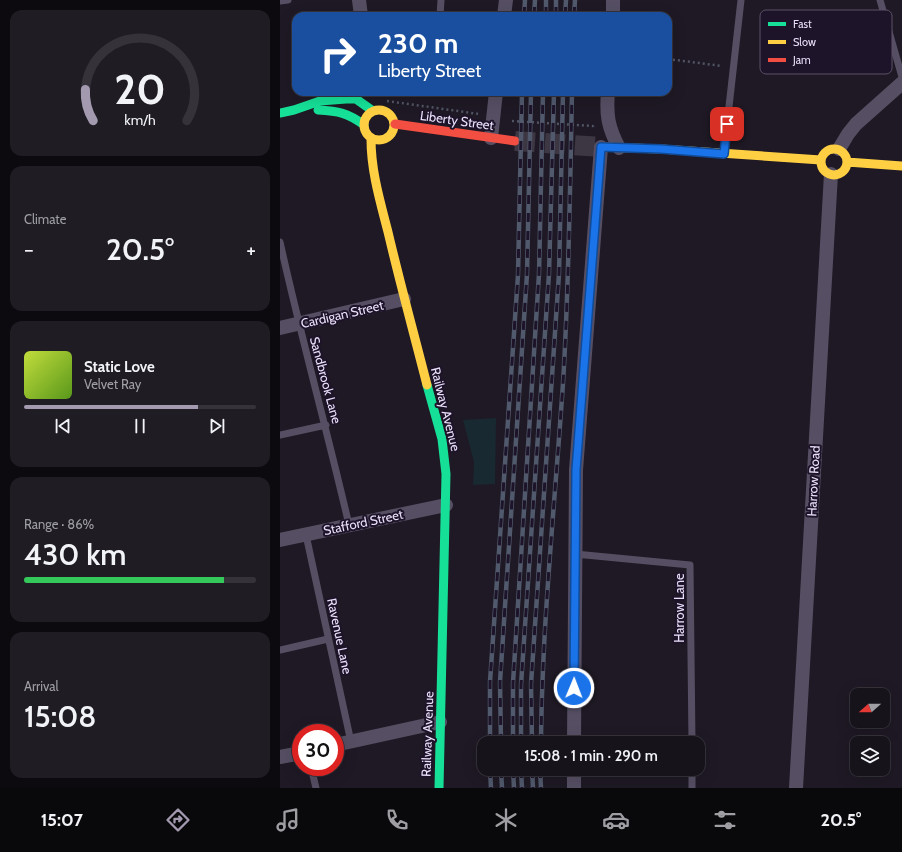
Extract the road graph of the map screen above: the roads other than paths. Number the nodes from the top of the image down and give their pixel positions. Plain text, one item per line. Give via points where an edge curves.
1 (288, 0) edge
2 (359, 0) edge
3 (441, 0) edge
4 (506, 0) edge
5 (613, 0) edge
6 (741, 0) edge
7 (880, 0) edge
8 (280, 2) edge
9 (883, 10) edge
10 (360, 12) edge
11 (440, 12) edge
12 (504, 12) edge
13 (613, 12) edge
14 (892, 42) edge
15 (902, 77) edge
16 (902, 83) edge
17 (350, 96) edge
18 (357, 96) edge
19 (496, 96) edge
20 (608, 96) edge
21 (294, 110) junction
22 (373, 111) junction
23 (280, 113) edge
24 (395, 124) junction
25 (364, 125) junction
26 (491, 138) junction
27 (371, 139) junction
28 (515, 141) tunnel mouth
29 (601, 147) joint
30 (618, 148) junction
31 (839, 149) junction
32 (724, 154) junction
33 (821, 160) junction
34 (847, 162) junction
35 (902, 166) edge
36 (831, 174) junction
37 (280, 242) edge
38 (404, 300) junction
39 (298, 324) junction
40 (280, 328) edge
41 (326, 425) junction
42 (280, 435) edge
43 (446, 505) junction
44 (350, 525) junction
45 (306, 535) junction
46 (280, 540) edge
47 (575, 554) junction
48 (328, 639) junction
49 (280, 650) edge
50 (440, 722) junction
51 (574, 736) edge
52 (692, 736) edge
53 (351, 742) junction
54 (344, 743) edge
55 (292, 755) edge
56 (280, 757) edge
57 (313, 776) edge
58 (574, 776) edge
59 (692, 776) edge
60 (316, 788) edge
61 (439, 788) edge
62 (574, 788) edge
63 (692, 788) edge
64 (796, 788) edge

1 - 8 lane
2 - 10 street
3 - 11 lane
4 - 12 street
5 - 13 street
6 - 32 lane
7 - 9 lane
14 - 15 lane
16 - 31 street via 856,124
17 - 21 main road via 320,101
18 - 22 main road
19 - 26 street
20 - 30 street via 606,109 610,130
21 - 23 main road
21 - 25 main road via 338,111 352,115
22 - 24 main road via 387,112
22 - 25 main road via 366,116
24 - 26 main road, Liberty Street
24 - 27 main road via 389,137 380,141
25 - 27 main road via 365,133
26 - 28 main road, Liberty Street
27 - 38 main road, Railway Avenue via 371,158
29 - 30 main road
29 - 47 street via 576,470
30 - 32 main road
31 - 33 main road via 829,149
31 - 34 main road
32 - 33 main road
33 - 36 main road via 823,169
34 - 35 main road
34 - 36 main road via 843,171
36 - 64 street, Harrow Road
37 - 39 lane, Sandbrook Lane
38 - 39 street, Cardigan Street
38 - 43 main road, Railway Avenue via 442,439
39 - 40 street, Cardigan Street
39 - 41 lane, Sandbrook Lane
41 - 42 lane
41 - 44 lane, Sandbrook Lane
43 - 44 street, Stafford Street
43 - 50 main road, Railway Avenue
44 - 45 street, Stafford Street
45 - 46 street, Stafford Street
45 - 48 lane, Ravenue Lane
47 - 51 street
47 - 52 lane, Harrow Lane via 690,565
48 - 49 lane
48 - 53 lane, Ravenue Lane
50 - 53 street
50 - 61 main road, Railway Avenue
53 - 54 street
55 - 56 street
57 - 60 lane
58 - 62 street
59 - 63 lane

